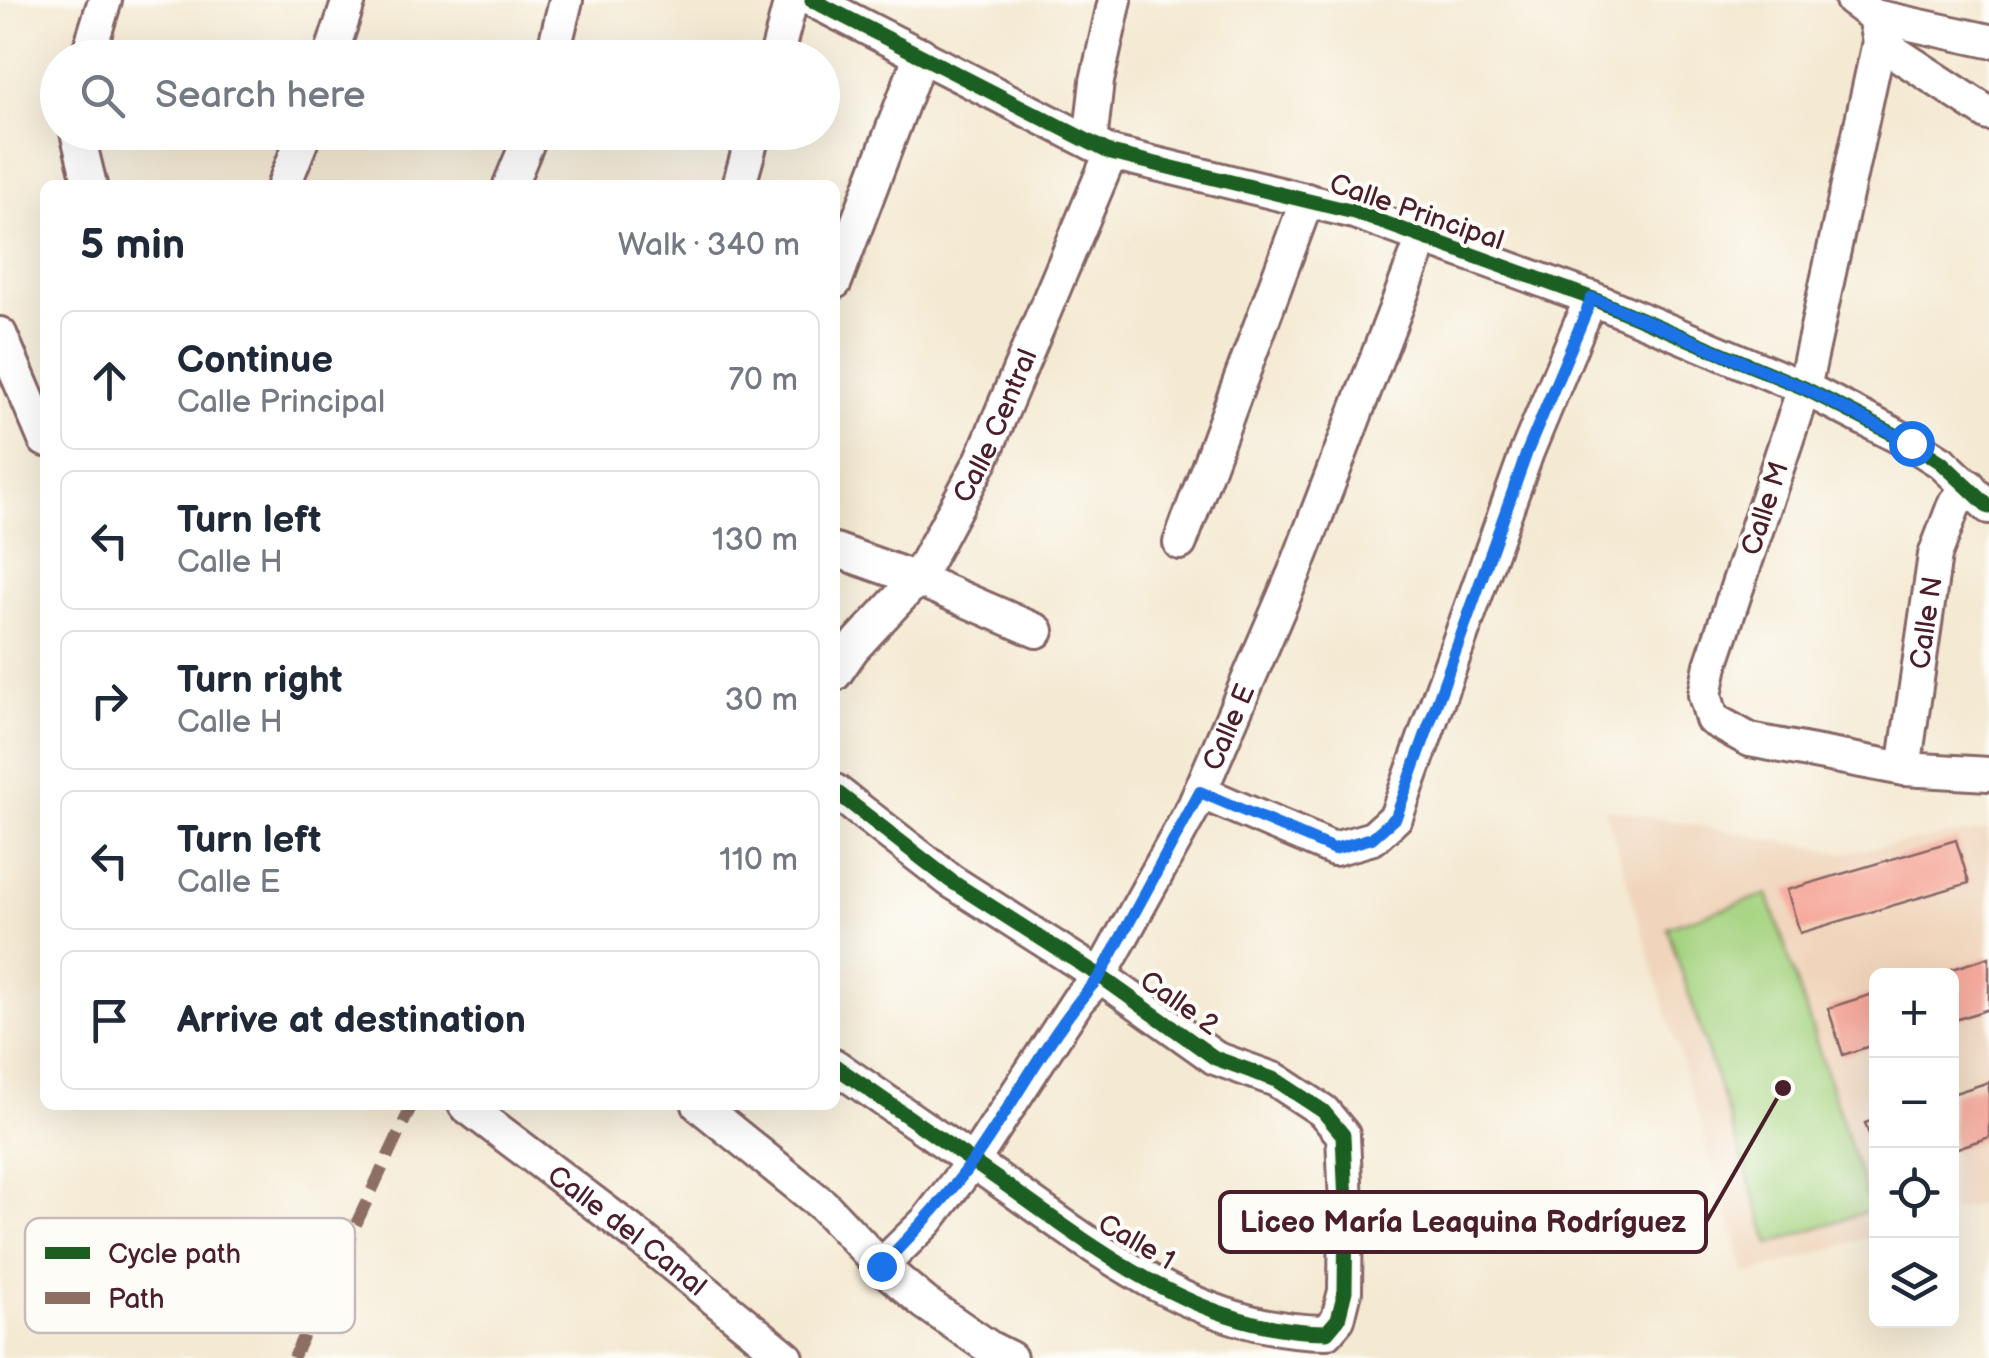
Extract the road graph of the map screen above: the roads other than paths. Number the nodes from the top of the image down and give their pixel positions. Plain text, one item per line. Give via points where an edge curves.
1 (106, 0) edge
2 (349, 0) edge
3 (566, 0) edge
4 (791, 0) edge
5 (812, 0) edge
6 (1115, 0) edge
7 (1868, 20) edge
8 (94, 40) edge
9 (336, 40) edge
10 (556, 40) edge
11 (781, 40) edge
12 (1989, 41) edge
13 (921, 54) junction
14 (1989, 114) edge
15 (1100, 148) junction
16 (83, 150) edge
17 (298, 150) edge
18 (525, 150) edge
19 (749, 150) edge
20 (92, 180) edge
21 (286, 180) edge
22 (512, 180) edge
23 (740, 180) edge
24 (1307, 200) junction
25 (1422, 238) junction
26 (840, 269) edge
27 (1592, 298) junction
28 (0, 334) edge
29 (1804, 388) junction
30 (40, 428) edge
31 (1979, 496) edge
32 (1180, 543) dead end
33 (840, 552) edge
34 (917, 579) junction
35 (1037, 632) dead end
36 (840, 667) edge
37 (1904, 769) junction
38 (1989, 774) edge
39 (1200, 792) junction
40 (840, 795) edge
41 (1100, 976) junction
42 (840, 1069) edge
43 (472, 1110) edge
44 (705, 1110) edge
45 (973, 1162) junction
46 (1346, 1205) joint
47 (881, 1266) junction
48 (787, 1358) edge
49 (1010, 1358) edge

1 - 8 street
2 - 9 street
3 - 10 street
4 - 11 street
5 - 13 street, Calle Principal
6 - 15 street, Calle Central via 1097,82
7 - 12 street
7 - 14 street
7 - 29 street, Calle M
13 - 15 street, Calle Principal
13 - 26 street
15 - 24 street, Calle Principal
15 - 34 street, Calle Central via 982,459
16 - 20 street
17 - 21 street
18 - 22 street
19 - 23 street
24 - 25 street, Calle Principal
24 - 32 street
25 - 27 street, Calle Principal
25 - 39 street, Calle E via 1295,571
27 - 29 street, Calle Principal
27 - 39 street via 1527,452 1396,817 1372,838 1334,849
28 - 30 street
29 - 31 street, Calle Principal via 1911,443
29 - 37 street, Calle M via 1705,695 1712,719 1750,740
31 - 37 street, Calle N via 1954,506 1936,555
33 - 34 street
34 - 35 street
34 - 36 street, Calle Central
37 - 38 street, Calle M
39 - 41 street, Calle E
40 - 41 street, Calle 2 via 951,880
41 - 45 street, Calle E
41 - 46 street, Calle 2 via 1215,1058 1276,1080 1323,1112 1343,1135
42 - 45 street, Calle 1
43 - 48 street, Calle del Canal
44 - 47 street via 824,1206
45 - 46 street, Calle 1 via 1120,1266 1232,1320 1293,1332 1327,1332 1338,1319 1345,1291
45 - 47 street, Calle E
47 - 49 street

